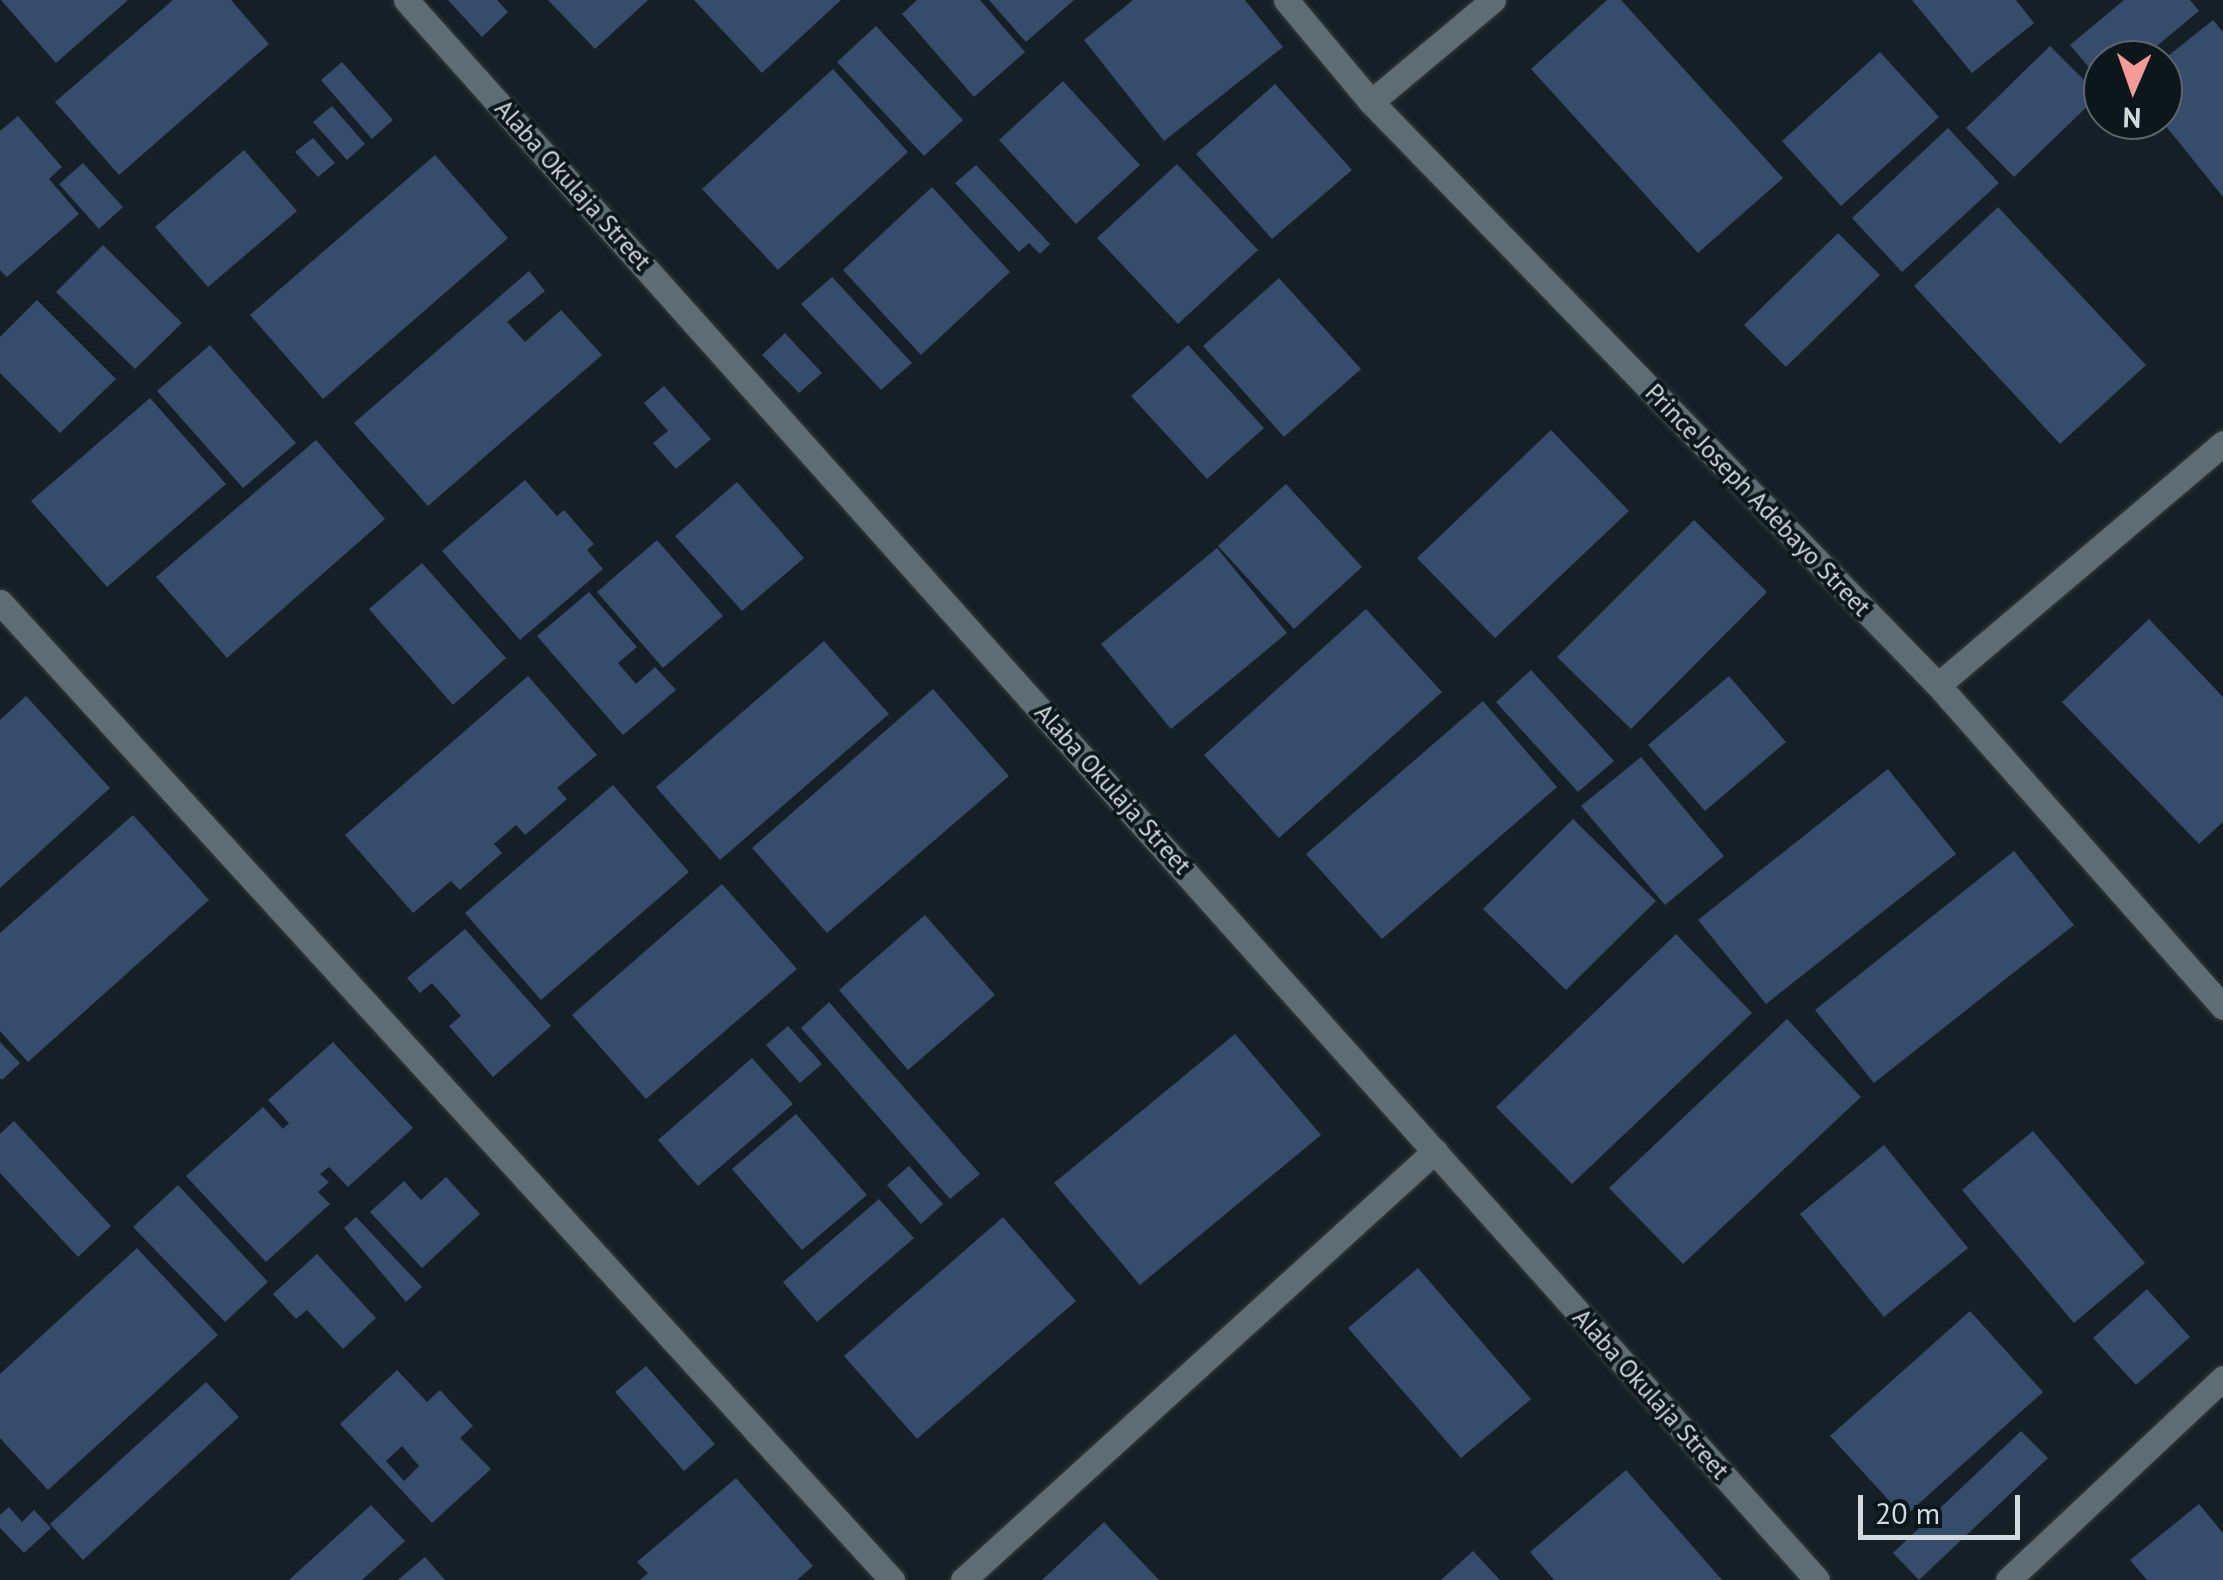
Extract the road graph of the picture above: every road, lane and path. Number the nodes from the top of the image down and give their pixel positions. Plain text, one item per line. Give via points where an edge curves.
1 (406, 0) edge
2 (1286, 0) edge
3 (1493, 0) edge
4 (1371, 102) junction
5 (2223, 443) edge
6 (0, 602) edge
7 (1938, 685) junction
8 (2223, 1007) edge
9 (1435, 1151) junction
10 (2223, 1378) edge
11 (892, 1580) edge
12 (962, 1580) edge
13 (1817, 1580) edge
14 (2008, 1580) edge

1 - 9 street, Alaba Okulaja Street
2 - 4 street, Prince Joseph Adebayo Street
3 - 4 street
4 - 7 street, Prince Joseph Adebayo Street
5 - 7 street
6 - 11 street
7 - 8 street, Prince Joseph Adebayo Street
9 - 12 street
9 - 13 street, Alaba Okulaja Street
10 - 14 street

